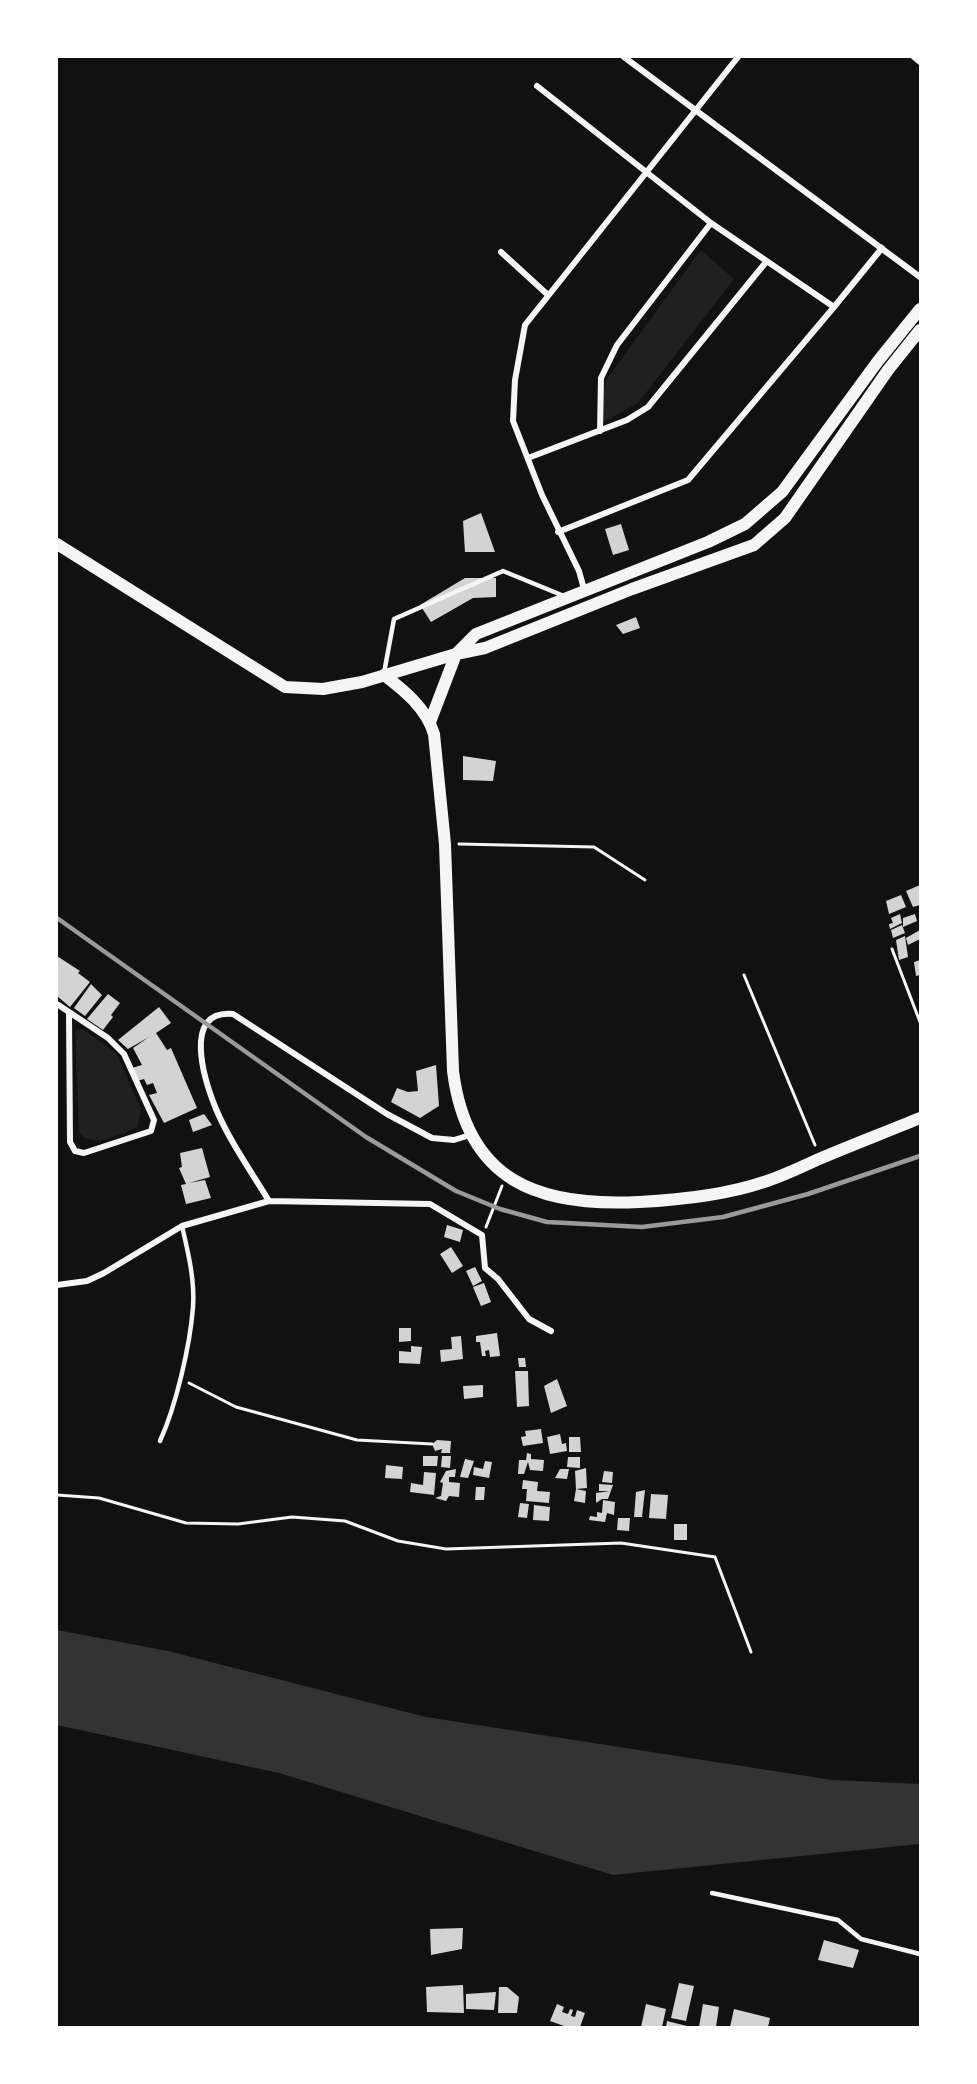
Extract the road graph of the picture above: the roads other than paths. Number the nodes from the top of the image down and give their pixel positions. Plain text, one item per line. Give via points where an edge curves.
1 (624, 57) edge
2 (738, 57) edge
3 (914, 57) edge
4 (920, 62) edge
5 (537, 86) dead end
6 (694, 111) junction
7 (647, 172) junction
8 (711, 223) junction
9 (882, 248) junction
10 (501, 252) dead end
11 (766, 262) junction
12 (920, 277) edge
13 (548, 295) junction
14 (834, 307) junction
15 (920, 309) edge
16 (920, 330) edge
17 (600, 431) junction
18 (528, 458) junction
19 (558, 532) junction
20 (57, 544) edge
21 (584, 589) junction
22 (567, 597) junction
23 (456, 654) junction
24 (384, 675) junction
25 (430, 722) junction
26 (57, 1004) edge
27 (69, 1013) junction
28 (920, 1118) edge
29 (470, 1135) junction
30 (269, 1201) junction
31 (182, 1226) junction
32 (57, 1285) edge
33 (551, 1331) dead end
34 (160, 1441) dead end
35 (712, 1893) dead end
36 (920, 1954) edge

1 - 6 street
2 - 6 street
3 - 4 street
5 - 7 street
6 - 7 street
6 - 9 street
7 - 8 street
7 - 13 street
8 - 11 street
8 - 17 street via 617,345 601,378
9 - 12 street
9 - 14 street
10 - 13 street
11 - 14 street
11 - 17 street via 648,407
13 - 18 street via 525,325 515,380 513,421
14 - 19 street via 688,480
15 - 21 main road via 782,492 745,524
16 - 23 main road via 784,518 754,545 485,648
17 - 18 street
18 - 19 street
19 - 21 street
20 - 24 main road via 285,687 323,689
21 - 22 main road
22 - 23 main road via 476,634
22 - 24 lane via 503,571 394,619
23 - 24 main road
23 - 25 main road
24 - 25 main road via 411,697
25 - 29 main road via 437,751 445,844 453,1071 457,1102
26 - 27 street
27 - 27 street via 70,1142 75,1151 84,1153 151,1131 154,1120 124,1053
28 - 29 main road via 764,1182 675,1200 602,1204 563,1200 532,1191 486,1157
29 - 30 street via 454,1140 432,1138 387,1114 233,1014 217,1014 206,1023 199,1039 206,1078 231,1140
30 - 31 street
30 - 33 street via 430,1204 482,1235 485,1268 528,1318
31 - 32 street via 104,1273 87,1281
31 - 34 lane via 191,1269 193,1307 168,1423
35 - 36 lane via 838,1920 861,1939

